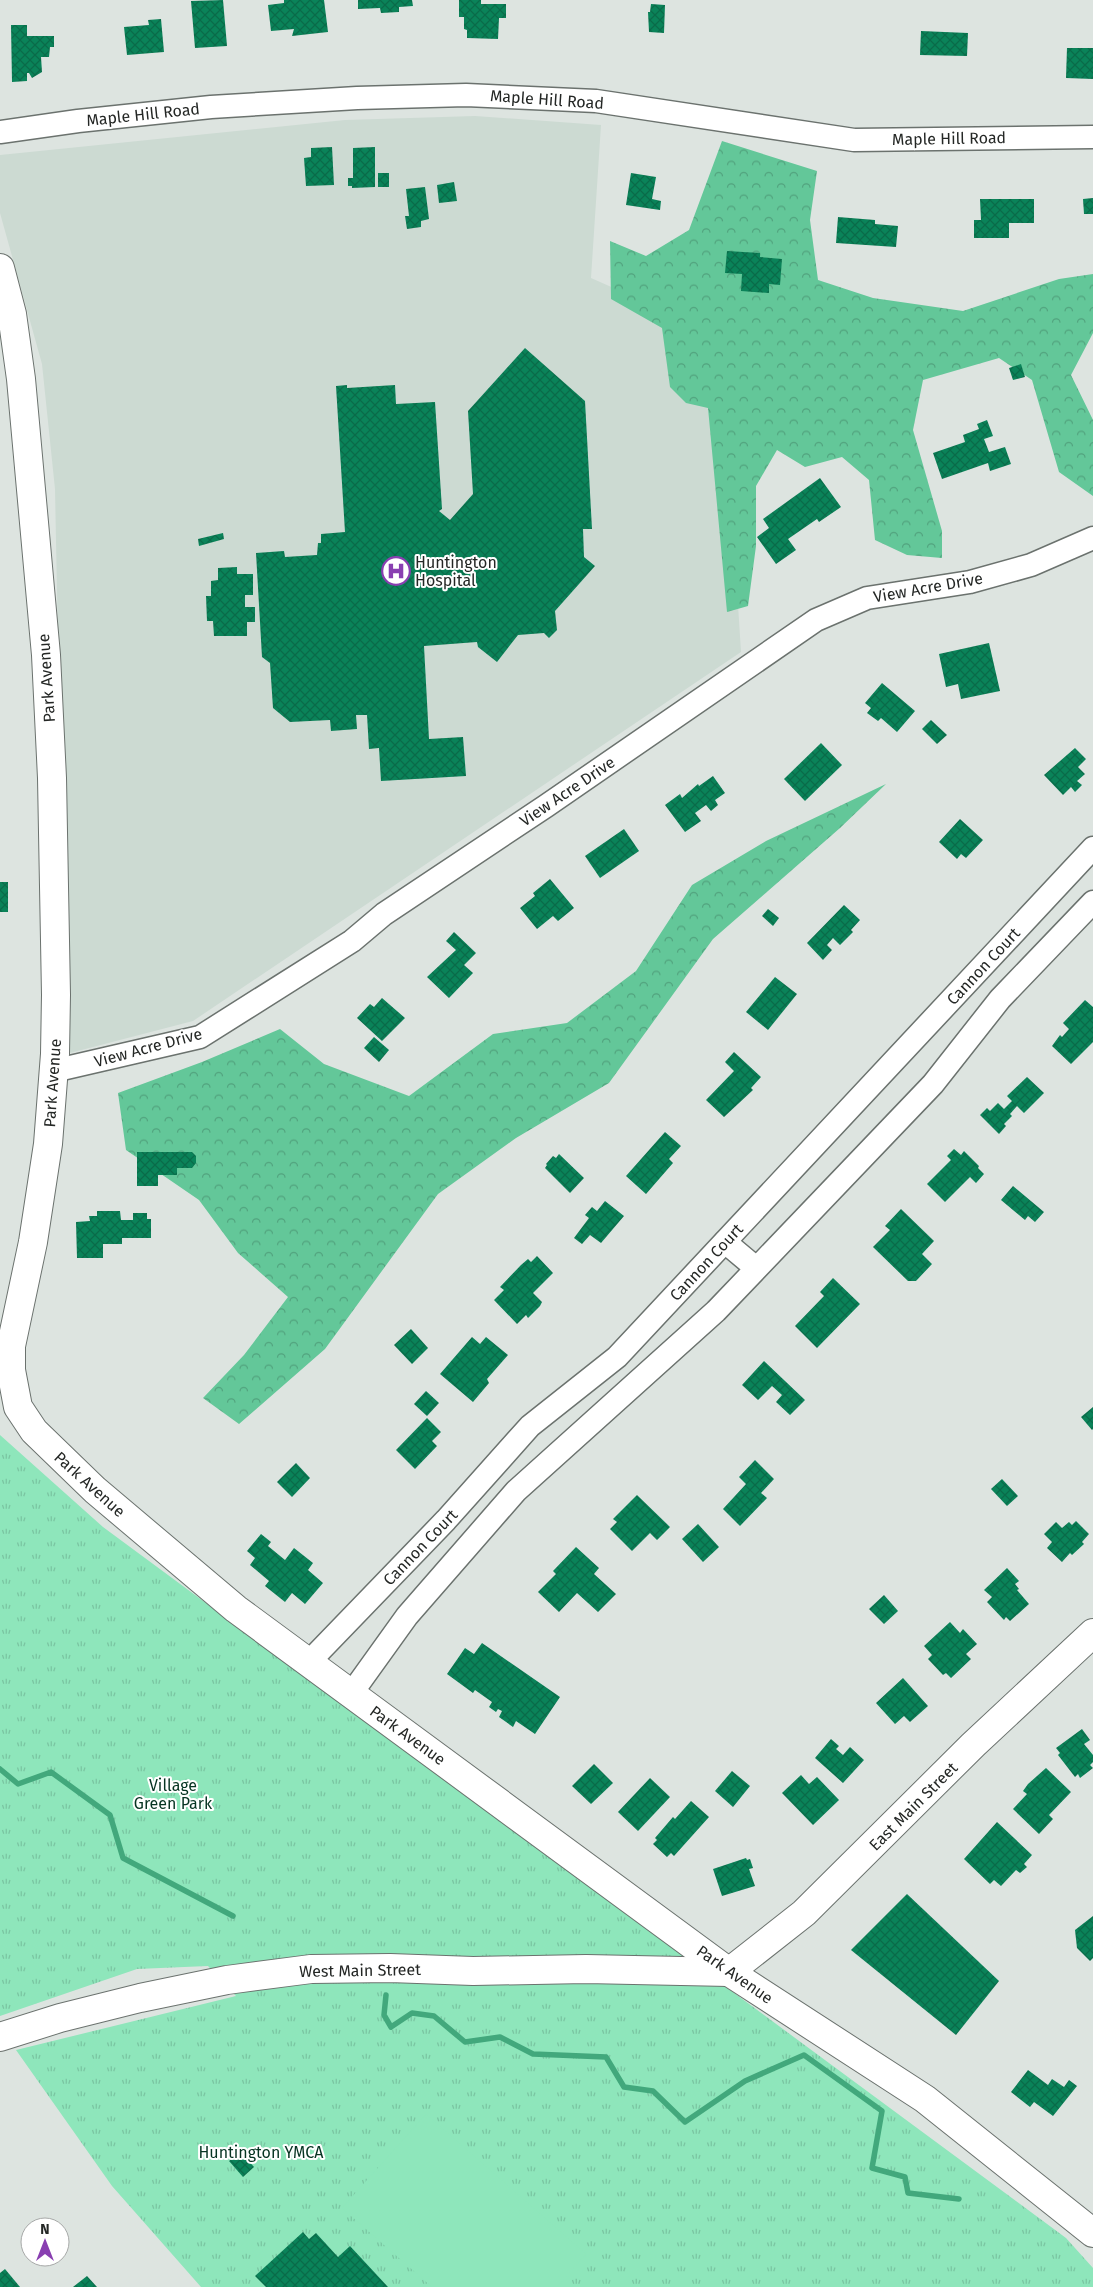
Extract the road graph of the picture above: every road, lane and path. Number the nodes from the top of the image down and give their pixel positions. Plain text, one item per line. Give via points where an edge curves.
1 (0, 132) edge
2 (1093, 137) edge
3 (0, 268) edge
4 (8, 350) edge
5 (1093, 538) edge
6 (1093, 848) edge
7 (1093, 902) edge
8 (957, 994) junction
9 (986, 1016) junction
10 (53, 1071) junction
11 (725, 1242) junction
12 (756, 1268) junction
13 (8, 1322) edge
14 (0, 1363) edge
15 (578, 1388) junction
16 (9, 1410) edge
17 (604, 1412) junction
18 (446, 1520) junction
19 (473, 1540) junction
20 (1093, 1633) edge
21 (308, 1663) junction
22 (352, 1694) junction
23 (728, 1972) junction
24 (0, 2036) edge
25 (1093, 2233) edge

1 - 2 street, Maple Hill Road via 211,107 466,95 596,101 854,140
3 - 4 main road, Park Avenue
4 - 10 main road, Park Avenue via 25,413 49,695 56,995
5 - 10 street, View Acre Drive via 1031,565 970,582 867,598 816,620 384,914 352,941 200,1037
6 - 8 street, Cannon Court
7 - 9 street, Cannon Court
8 - 9 street
8 - 11 street, Cannon Court
9 - 12 street, Cannon Court via 933,1084
10 - 13 main road, Park Avenue via 41,1198
11 - 12 street
11 - 15 street, Cannon Court via 617,1357
12 - 17 street, Cannon Court via 716,1311
13 - 14 main road
13 - 16 main road, Park Avenue via 11,1346
15 - 17 street
15 - 18 street, Cannon Court via 530,1426
16 - 21 main road, Park Avenue via 123,1515 236,1609
17 - 19 street, Cannon Court via 516,1491
18 - 19 street
18 - 21 street, Cannon Court
19 - 22 street, Cannon Court via 406,1616
20 - 23 main road, East Main Street via 804,1913
21 - 22 main road, Park Avenue
22 - 23 main road, Park Avenue
23 - 24 main road, West Main Street via 311,1969 224,1981 140,1998
23 - 25 main road, Park Avenue via 925,2099

